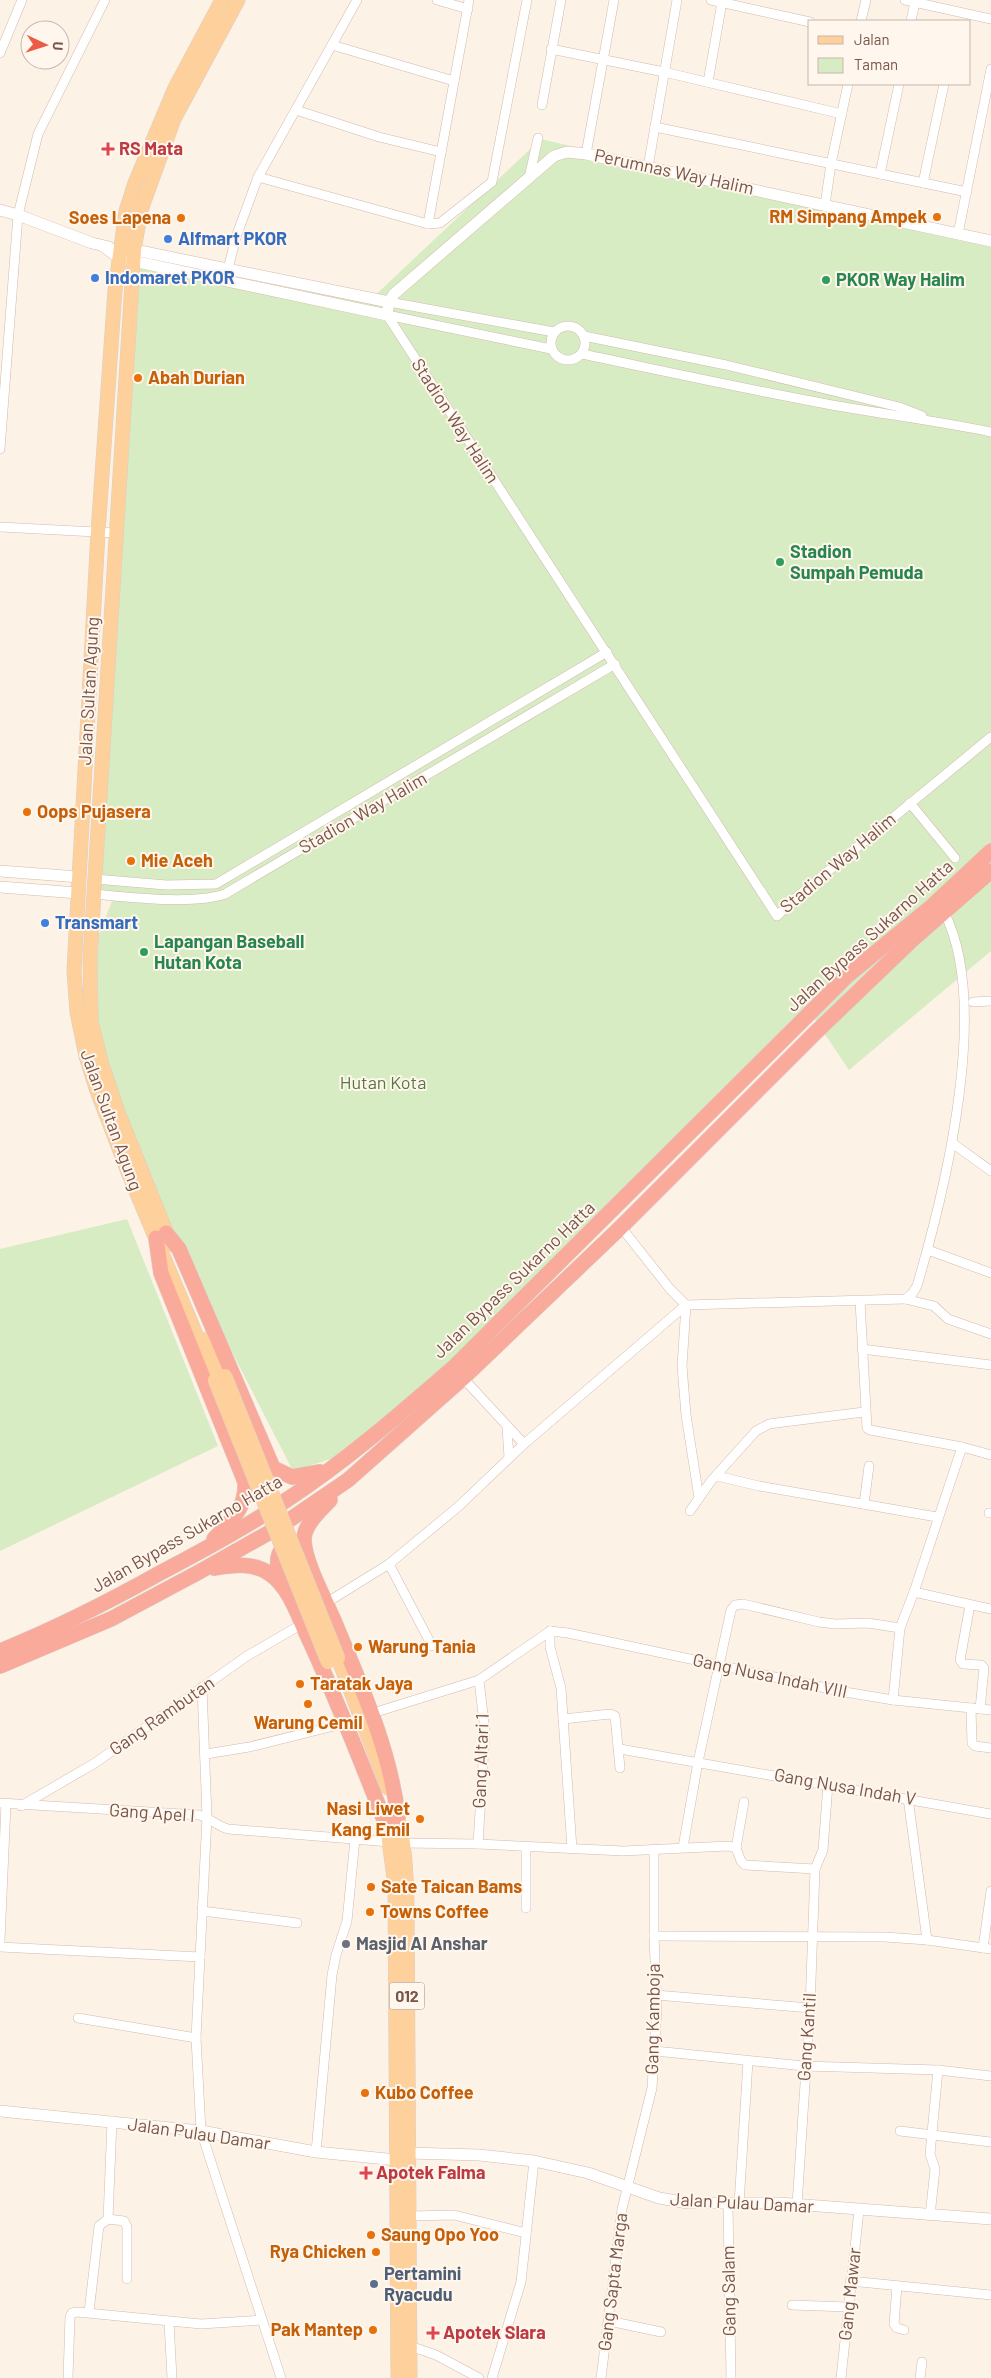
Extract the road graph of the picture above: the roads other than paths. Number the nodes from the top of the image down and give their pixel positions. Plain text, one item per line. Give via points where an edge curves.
1 (22, 0) edge
2 (105, 0) edge
3 (222, 0) edge
4 (238, 0) edge
5 (357, 0) edge
6 (437, 0) edge
7 (527, 0) edge
8 (562, 0) edge
9 (614, 0) edge
10 (677, 0) edge
11 (710, 0) edge
12 (866, 0) edge
13 (905, 0) edge
14 (722, 2) junction
15 (915, 2) junction
16 (469, 4) edge
17 (958, 17) edge
18 (861, 20) edge
19 (911, 20) edge
20 (991, 20) edge
21 (808, 22) edge
22 (332, 45) junction
23 (551, 49) junction
24 (0, 52) edge
25 (602, 59) junction
26 (991, 69) edge
27 (664, 72) junction
28 (454, 81) junction
29 (708, 82) junction
30 (848, 85) edge
31 (898, 85) edge
32 (944, 85) edge
33 (542, 105) dead end
34 (296, 110) junction
35 (842, 114) junction
36 (655, 127) junction
37 (538, 138) dead end
38 (441, 152) junction
39 (586, 154) junction
40 (831, 164) junction
41 (648, 167) junction
42 (880, 174) junction
43 (258, 177) junction
44 (529, 178) junction
45 (923, 183) junction
46 (967, 192) junction
47 (825, 205) junction
48 (0, 210) edge
49 (18, 215) junction
50 (428, 224) junction
51 (958, 234) junction
52 (991, 241) edge
53 (127, 254) junction
54 (228, 269) junction
55 (389, 302) junction
56 (387, 315) junction
57 (554, 332) junction
58 (584, 336) junction
59 (552, 349) junction
60 (582, 354) junction
61 (762, 374) junction
62 (816, 387) junction
63 (759, 390) junction
64 (813, 401) junction
65 (927, 418) junction
66 (991, 432) edge
67 (0, 450) edge
68 (0, 527) edge
69 (98, 532) junction
70 (115, 533) junction
71 (607, 652) junction
72 (615, 664) junction
73 (991, 737) edge
74 (910, 803) junction
75 (991, 851) edge
76 (955, 858) dead end
77 (0, 871) edge
78 (991, 871) edge
79 (79, 877) junction
80 (95, 879) junction
81 (0, 887) edge
82 (78, 893) junction
83 (94, 894) junction
84 (944, 912) junction
85 (991, 1000) edge
86 (972, 1002) junction
87 (955, 1145) junction
88 (991, 1171) edge
89 (622, 1227) junction
90 (161, 1235) junction
91 (573, 1249) junction
92 (928, 1250) junction
93 (584, 1263) junction
94 (991, 1273) edge
95 (905, 1299) junction
96 (860, 1301) junction
97 (686, 1305) junction
98 (991, 1334) edge
99 (862, 1349) junction
100 (991, 1365) edge
101 (463, 1378) junction
102 (864, 1412) junction
103 (507, 1427) junction
104 (524, 1444) junction
105 (962, 1447) junction
106 (991, 1456) edge
107 (509, 1458) junction
108 (869, 1466) dead end
109 (273, 1468) junction
110 (330, 1469) junction
111 (717, 1476) junction
112 (348, 1480) junction
113 (245, 1482) junction
114 (699, 1498) junction
115 (864, 1504) junction
116 (690, 1510) dead end
117 (938, 1517) junction
118 (203, 1550) junction
119 (306, 1553) junction
120 (389, 1564) junction
121 (199, 1572) junction
122 (914, 1592) junction
123 (292, 1603) junction
124 (326, 1603) junction
125 (970, 1605) junction
126 (991, 1609) edge
127 (302, 1624) junction
128 (900, 1628) junction
129 (550, 1631) junction
130 (432, 1646) dead end
131 (0, 1651) edge
132 (333, 1660) junction
133 (0, 1666) edge
134 (720, 1666) junction
135 (479, 1680) junction
136 (202, 1687) junction
137 (893, 1700) junction
138 (975, 1708) junction
139 (991, 1710) edge
140 (373, 1714) junction
141 (563, 1719) junction
142 (346, 1723) junction
143 (620, 1748) junction
144 (991, 1748) edge
145 (206, 1754) junction
146 (698, 1762) junction
147 (620, 1768) dead end
148 (828, 1784) junction
149 (908, 1798) junction
150 (744, 1802) dead end
151 (3, 1803) edge
152 (21, 1806) junction
153 (991, 1814) edge
154 (207, 1817) junction
155 (398, 1817) junction
156 (394, 1838) junction
157 (355, 1839) junction
158 (478, 1844) junction
159 (526, 1846) junction
160 (683, 1847) junction
161 (736, 1848) junction
162 (572, 1849) junction
163 (654, 1849) junction
164 (815, 1869) junction
165 (991, 1891) edge
166 (526, 1908) dead end
167 (202, 1911) junction
168 (297, 1922) dead end
169 (654, 1936) junction
170 (812, 1938) junction
171 (927, 1940) junction
172 (0, 1942) edge
173 (0, 1947) edge
174 (987, 1949) edge
175 (200, 1957) junction
176 (656, 1995) junction
177 (810, 2008) junction
178 (78, 2018) dead end
179 (196, 2038) junction
180 (655, 2051) junction
181 (748, 2061) junction
182 (804, 2066) junction
183 (938, 2070) junction
184 (991, 2076) edge
185 (0, 2111) edge
186 (112, 2121) junction
187 (201, 2131) junction
188 (900, 2131) dead end
189 (932, 2134) junction
190 (991, 2142) edge
191 (316, 2152) junction
192 (403, 2156) junction
193 (534, 2161) junction
194 (626, 2186) junction
195 (733, 2204) junction
196 (798, 2205) junction
197 (859, 2210) junction
198 (409, 2216) junction
199 (930, 2216) junction
200 (108, 2219) junction
201 (991, 2219) edge
202 (526, 2233) junction
203 (126, 2279) dead end
204 (850, 2281) junction
205 (897, 2286) junction
206 (991, 2295) edge
207 (792, 2305) dead end
208 (848, 2307) junction
209 (89, 2312) junction
210 (262, 2320) junction
211 (609, 2321) junction
212 (169, 2322) junction
213 (904, 2330) dead end
214 (661, 2332) dead end
215 (410, 2346) junction
216 (922, 2362) dead end
217 (68, 2378) edge
218 (172, 2378) edge
219 (281, 2378) edge
220 (398, 2378) edge
221 (410, 2378) edge
222 (479, 2378) edge
223 (492, 2378) edge
224 (601, 2378) edge
225 (730, 2378) edge
226 (841, 2378) edge
227 (920, 2378) edge

1 - 24 street
2 - 49 street via 38,134
3 - 53 main road, Jalan Sultan Agung via 155,132 126,211
4 - 53 main road, Jalan Sultan Agung via 174,119
5 - 22 street
6 - 16 street
7 - 50 street via 492,182 440,223
8 - 23 street
9 - 25 street, Perumnas Way Halim
10 - 27 street
11 - 14 street
12 - 18 street
13 - 15 street
14 - 21 street
14 - 29 street
15 - 17 street
15 - 19 street
16 - 28 street
17 - 20 street
22 - 28 street
22 - 34 street
23 - 25 street
23 - 33 street
25 - 27 street
25 - 39 street, Perumnas Way Halim
26 - 46 street
27 - 29 street
27 - 36 street
28 - 38 street
29 - 35 street
30 - 35 street
31 - 42 street
32 - 45 street
34 - 38 street via 379,137
34 - 43 street
35 - 40 street
36 - 40 street
36 - 41 street
37 - 44 street
38 - 50 street
39 - 41 street, Perumnas Way Halim
39 - 44 street via 567,152 556,155
40 - 42 street
40 - 47 street
41 - 47 street, Perumnas Way Halim
42 - 45 street
43 - 50 street
43 - 54 street
44 - 55 street via 394,294
45 - 46 street
46 - 51 street
47 - 51 street, Perumnas Way Halim
48 - 49 street
49 - 53 street
49 - 67 street
51 - 52 street, Perumnas Way Halim
53 - 54 street
53 - 56 street
53 - 69 main road, Jalan Sultan Agung via 115,290
53 - 70 main road, Jalan Sultan Agung
54 - 55 street
55 - 56 street
55 - 57 street
56 - 59 street
56 - 71 street, Stadion Way Halim
57 - 58 street via 570,325
57 - 59 street
58 - 60 street
58 - 61 street
59 - 60 street via 555,355 565,360
60 - 63 street
61 - 62 street
61 - 63 street
62 - 64 street
62 - 65 street via 899,407
63 - 64 street
64 - 65 street
65 - 66 street
68 - 69 street
69 - 70 street
69 - 79 main road, Jalan Sultan Agung
70 - 80 main road, Jalan Sultan Agung
71 - 72 street, Stadion Way Halim
71 - 80 street, Stadion Way Halim via 216,884 166,885
72 - 74 street, Stadion Way Halim via 777,916
72 - 83 street, Stadion Way Halim via 225,894 164,899
73 - 74 street, Stadion Way Halim
74 - 76 street
75 - 91 highway, Jalan Bypass Sukarno Hatta via 931,907 847,976
77 - 79 street
78 - 84 highway, Jalan Bypass Sukarno Hatta
79 - 82 main road, Jalan Sultan Agung
80 - 83 main road, Jalan Sultan Agung
81 - 82 street
82 - 90 main road, Jalan Sultan Agung via 74,971 77,1012 86,1056 108,1119
83 - 90 main road, Jalan Sultan Agung via 90,958 92,1021 102,1065
84 - 86 street via 963,949
84 - 89 highway, Jalan Bypass Sukarno Hatta via 814,1034
85 - 86 street
86 - 87 street via 971,1058
87 - 88 street
87 - 92 street
89 - 93 highway, Jalan Bypass Sukarno Hatta
89 - 97 street
90 - 109 highway via 179,1249
90 - 113 highway via 161,1273
90 - 132 main road, Jalan Sultan Agung, bridge
91 - 93 highway
91 - 110 highway, Jalan Bypass Sukarno Hatta via 454,1367
92 - 94 street
92 - 95 street via 917,1286
93 - 101 highway, Jalan Bypass Sukarno Hatta
95 - 96 street
95 - 98 street via 934,1306 948,1319
96 - 97 street
96 - 99 street
97 - 104 street
97 - 114 street via 682,1366
99 - 100 street
99 - 102 street
101 - 103 street
101 - 112 highway, Jalan Bypass Sukarno Hatta
102 - 105 street via 870,1430
102 - 111 street via 769,1424 756,1431
103 - 104 street
103 - 107 street
104 - 107 street
105 - 106 street
105 - 117 street
107 - 120 street via 459,1506
108 - 115 street
109 - 110 highway via 292,1478
109 - 113 highway via 278,1485 271,1495 259,1495
110 - 118 highway, Jalan Bypass Sukarno Hatta via 272,1510
111 - 114 street
111 - 115 street
112 - 119 highway via 306,1529
112 - 121 highway, Jalan Bypass Sukarno Hatta via 279,1527
113 - 118 highway via 244,1499 237,1514
114 - 116 street
115 - 117 street
117 - 122 street
118 - 131 highway, Jalan Bypass Sukarno Hatta via 104,1604
119 - 123 highway via 293,1544 284,1547 279,1554 278,1566
119 - 124 highway
120 - 124 street
120 - 130 street
121 - 123 highway via 238,1565 262,1569 278,1582
121 - 133 highway, Jalan Bypass Sukarno Hatta via 111,1619
122 - 125 street
122 - 128 street
123 - 127 highway
124 - 140 highway
125 - 126 street
125 - 138 street via 960,1660 963,1664 984,1668
127 - 136 street, Gang Rambutan
127 - 142 highway
128 - 134 street via 868,1623 819,1622 736,1604 731,1610
128 - 137 street
129 - 134 street, Gang Nusa Indah VIII
129 - 135 street
129 - 141 street via 550,1647 561,1688
132 - 155 main road, 012
132 - 156 main road, 012
134 - 137 street, Gang Nusa Indah VIII
134 - 146 street
135 - 140 street
135 - 158 street, Gang Altari 1 via 485,1731
136 - 145 street
136 - 152 street, Gang Rambutan via 96,1763
137 - 138 street, Gang Nusa Indah VIII
138 - 139 street, Gang Nusa Indah VIII
138 - 144 street via 972,1743
140 - 155 highway via 395,1789
141 - 143 street via 613,1715 617,1718
141 - 162 street
142 - 145 street
142 - 156 highway
143 - 146 street, Gang Nusa Indah V
143 - 147 street
145 - 154 street
146 - 148 street, Gang Nusa Indah V
146 - 160 street
148 - 149 street, Gang Nusa Indah V
148 - 164 street, Gang Kantil via 823,1850
149 - 153 street, Gang Nusa Indah V
149 - 171 street
150 - 161 street
151 - 152 street, Gang Apel I
151 - 172 street
152 - 154 street, Gang Apel I
154 - 157 street, Gang Apel I via 212,1823 228,1829
154 - 167 street
155 - 156 main road, 012
156 - 157 street, Gang Apel I
156 - 158 street, Gang Apel I
156 - 192 main road, 012
157 - 191 street via 347,1921 332,1975
158 - 159 street, Gang Apel I
159 - 162 street, Gang Apel I
159 - 166 street
160 - 161 street, Gang Apel I
160 - 163 street, Gang Apel I
161 - 164 street via 745,1865
162 - 163 street, Gang Apel I
163 - 169 street, Gang Kamboja
164 - 170 street, Gang Kantil
165 - 174 street
167 - 168 street
167 - 175 street
169 - 170 street
169 - 176 street, Gang Kamboja
170 - 171 street
170 - 177 street, Gang Kantil
171 - 174 street
173 - 175 street
175 - 179 street
176 - 177 street
176 - 180 street, Gang Kamboja
177 - 182 street, Gang Kantil
178 - 179 street
179 - 187 street
180 - 181 street
180 - 194 street, Gang Kamboja via 652,2088
181 - 182 street
181 - 195 street, Gang Salam
182 - 183 street
182 - 196 street, Gang Kantil
183 - 184 street
183 - 189 street
185 - 186 street, Jalan Pulau Damar
186 - 187 street, Jalan Pulau Damar
186 - 200 street
187 - 191 street, Jalan Pulau Damar
187 - 210 street
188 - 189 street
189 - 190 street
189 - 199 street via 930,2154 936,2170
191 - 192 street, Jalan Pulau Damar
192 - 193 street, Jalan Pulau Damar via 479,2155
192 - 198 main road, 012
192 - 220 main road, 012
193 - 194 street, Jalan Pulau Damar via 588,2173
193 - 202 street
194 - 195 street, Jalan Pulau Damar via 669,2200
194 - 211 street, Gang Sapta Marga
195 - 196 street, Jalan Pulau Damar
195 - 225 street, Gang Salam
196 - 197 street, Jalan Pulau Damar
197 - 199 street, Jalan Pulau Damar
197 - 204 street, Gang Mawar
198 - 202 street via 454,2214
198 - 215 main road, 012
199 - 201 street, Jalan Pulau Damar
200 - 203 street via 124,2221 126,2227
200 - 209 street via 99,2226
202 - 223 street via 521,2282
204 - 205 street
204 - 208 street, Gang Mawar
205 - 206 street
205 - 213 street via 894,2324
207 - 208 street
208 - 226 street, Gang Mawar
209 - 212 street
209 - 217 street via 72,2313 70,2317
210 - 212 street via 201,2324
210 - 219 street
211 - 214 street
211 - 224 street, Gang Sapta Marga
212 - 218 street
215 - 221 main road, 012
215 - 222 street via 436,2355
216 - 227 street

